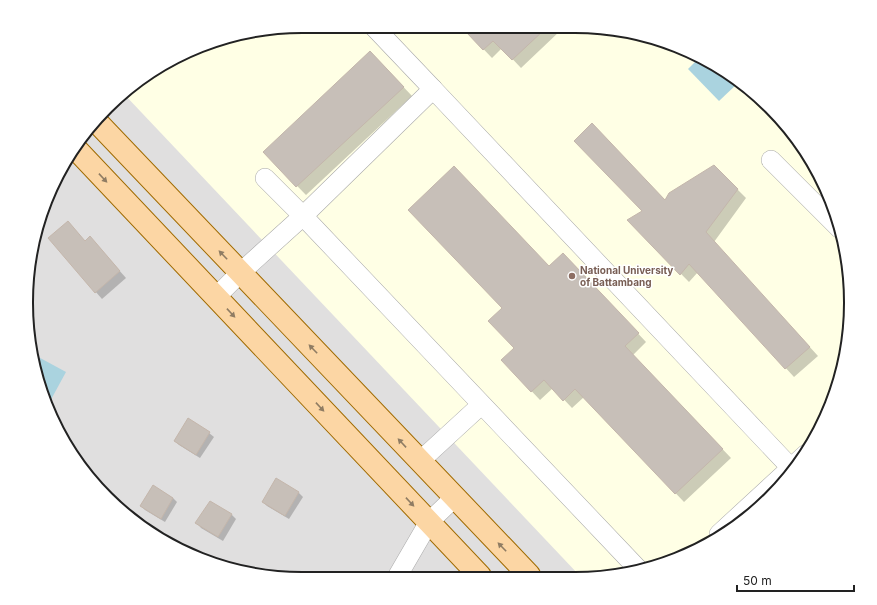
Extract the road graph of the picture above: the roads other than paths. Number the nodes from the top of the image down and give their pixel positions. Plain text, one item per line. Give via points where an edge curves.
1 (380, 33) edge
2 (433, 89) junction
3 (100, 125) edge
4 (79, 152) edge
5 (771, 160) dead end
6 (265, 178) dead end
7 (303, 216) junction
8 (832, 221) edge
9 (240, 273) junction
10 (216, 297) junction
11 (481, 405) junction
12 (420, 461) junction
13 (789, 465) edge
14 (768, 489) edge
15 (455, 497) junction
16 (739, 516) edge
17 (429, 522) junction
18 (634, 565) edge
19 (400, 572) edge
20 (476, 572) edge
21 (526, 572) edge

1 - 2 street
2 - 7 street
2 - 13 street
9 -> 3 main road
4 -> 10 main road
5 - 8 street
6 - 7 street
7 - 9 street
7 - 11 street
9 - 10 street
12 -> 9 main road
10 -> 17 main road
11 - 12 street
11 - 18 street
12 - 15 main road
14 - 16 street
15 - 17 street
21 -> 15 main road
17 - 19 street
17 - 20 main road

